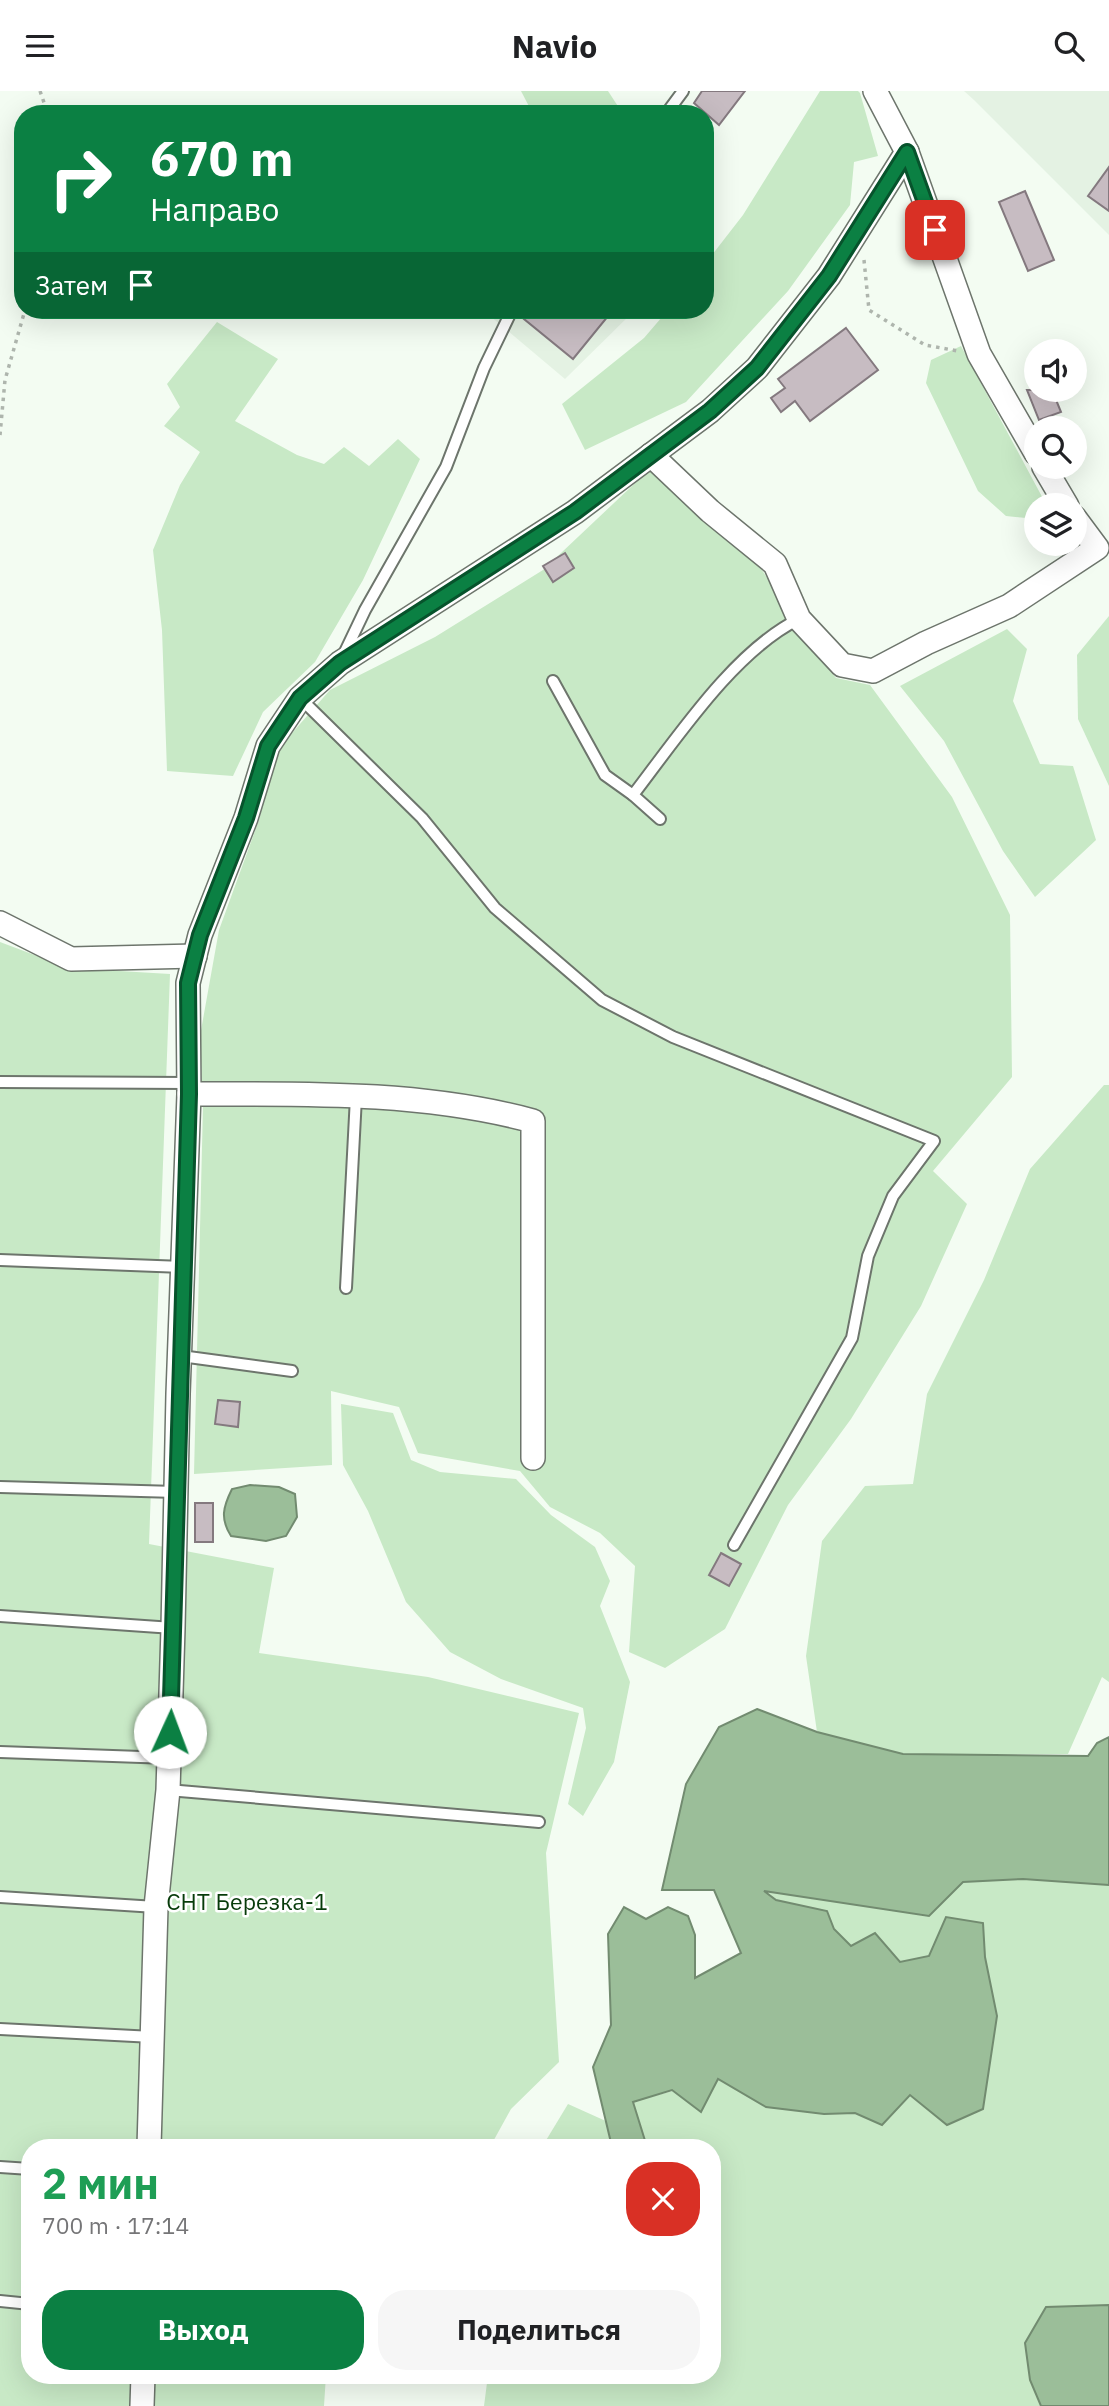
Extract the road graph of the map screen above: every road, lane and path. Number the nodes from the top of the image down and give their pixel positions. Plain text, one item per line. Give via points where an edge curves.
1 (876, 91) edge
2 (907, 152) junction
3 (863, 254) dead end
4 (22, 319) edge
5 (508, 319) edge
6 (979, 354) junction
7 (1024, 432) edge
8 (0, 435) edge
9 (650, 455) junction
10 (1087, 531) edge
11 (1103, 548) edge
12 (799, 619) junction
13 (340, 663) junction
14 (553, 681) dead end
15 (300, 698) junction
16 (632, 795) junction
17 (660, 818) dead end
18 (0, 923) edge
19 (195, 956) junction
20 (0, 1082) edge
21 (189, 1089) junction
22 (356, 1097) junction
23 (0, 1260) edge
24 (184, 1267) junction
25 (346, 1288) dead end
26 (181, 1356) junction
27 (292, 1371) dead end
28 (533, 1458) dead end
29 (0, 1487) edge
30 (176, 1492) junction
31 (734, 1545) dead end
32 (0, 1616) edge
33 (173, 1629) junction
34 (0, 1752) edge
35 (169, 1758) junction
36 (168, 1790) junction
37 (539, 1822) dead end
38 (0, 1897) edge
39 (156, 1907) junction
40 (0, 2029) edge
41 (153, 2037) junction
42 (149, 2139) edge
43 (0, 2167) edge
44 (21, 2168) edge
45 (0, 2301) edge
46 (21, 2303) edge
47 (142, 2384) edge
48 (142, 2406) edge

1 - 2 street
2 - 6 street
2 - 9 street via 829,276 757,368 710,411
3 - 6 path via 869,310 925,345
4 - 8 path via 5,380
5 - 13 lane via 446,467
6 - 7 street
9 - 12 street via 775,564
9 - 13 street via 575,512
10 - 11 street
11 - 12 street via 1009,606 873,671 842,665
12 - 16 lane via 775,631 714,692
13 - 15 street
14 - 16 lane via 605,775
15 - 19 street via 268,746
15 - 31 lane via 422,818 495,908 602,1000 673,1037 934,1141 893,1196 868,1256 852,1338
16 - 17 lane
18 - 19 street via 71,959
19 - 21 street via 188,983
20 - 21 lane
21 - 22 street
21 - 24 street
22 - 25 lane
22 - 28 street via 443,1103 533,1121
23 - 24 lane
24 - 26 street
26 - 27 lane
26 - 30 street
29 - 30 lane
30 - 33 street
32 - 33 lane
33 - 35 street
34 - 35 lane
35 - 36 street
36 - 37 lane
36 - 39 street
38 - 39 lane
39 - 41 street
40 - 41 lane
41 - 42 street
43 - 44 lane
45 - 46 lane
47 - 48 street

